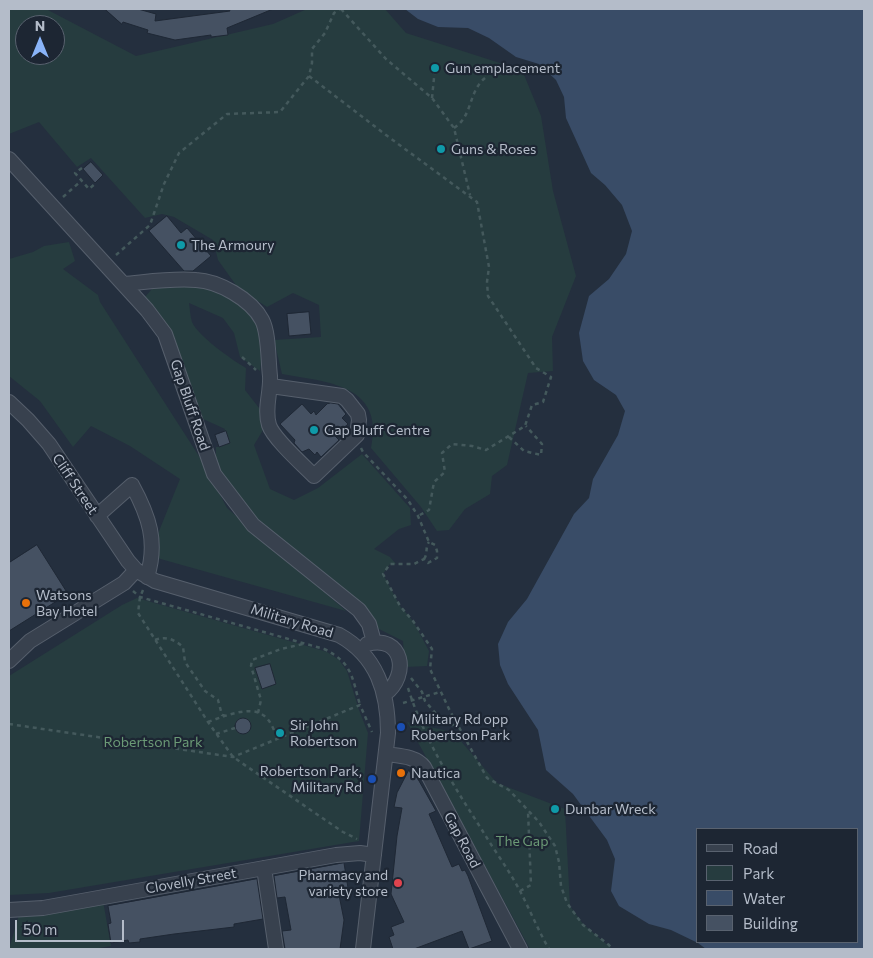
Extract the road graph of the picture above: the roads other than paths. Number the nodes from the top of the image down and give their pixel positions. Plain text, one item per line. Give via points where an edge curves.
1 (9, 158) edge
2 (124, 284) junction
3 (271, 386) junction
4 (9, 402) edge
5 (97, 516) junction
6 (142, 574) junction
7 (374, 642) junction
8 (358, 648) junction
9 (10, 660) edge
10 (385, 694) junction
11 (386, 754) junction
12 (374, 855) junction
13 (264, 868) junction
14 (9, 910) edge
15 (276, 949) edge
16 (363, 949) edge
17 (520, 949) edge

1 - 2 street, Gap Bluff Road
2 - 3 street via 197,280 232,291 262,319
2 - 7 street, Gap Bluff Road via 165,334 214,474 253,524 359,610 369,624
3 - 3 street via 342,396 358,414 357,435 314,476 270,428
4 - 5 street, Cliff Street via 44,438
5 - 6 street, Cliff Street via 128,561
5 - 6 street via 132,485 150,525 153,554
6 - 8 street, Military Road via 329,632
6 - 9 street via 30,641
7 - 8 street
7 - 10 street via 389,646 401,661 397,680
8 - 10 street, Military Road via 373,668
10 - 11 street, Military Road via 388,716
11 - 12 street, Military Road
11 - 17 street, Gap Road via 414,759 424,767
12 - 13 street, Clovelly Street via 350,854
12 - 16 street, Military Road
13 - 14 street, Clovelly Street via 43,908
13 - 15 street

